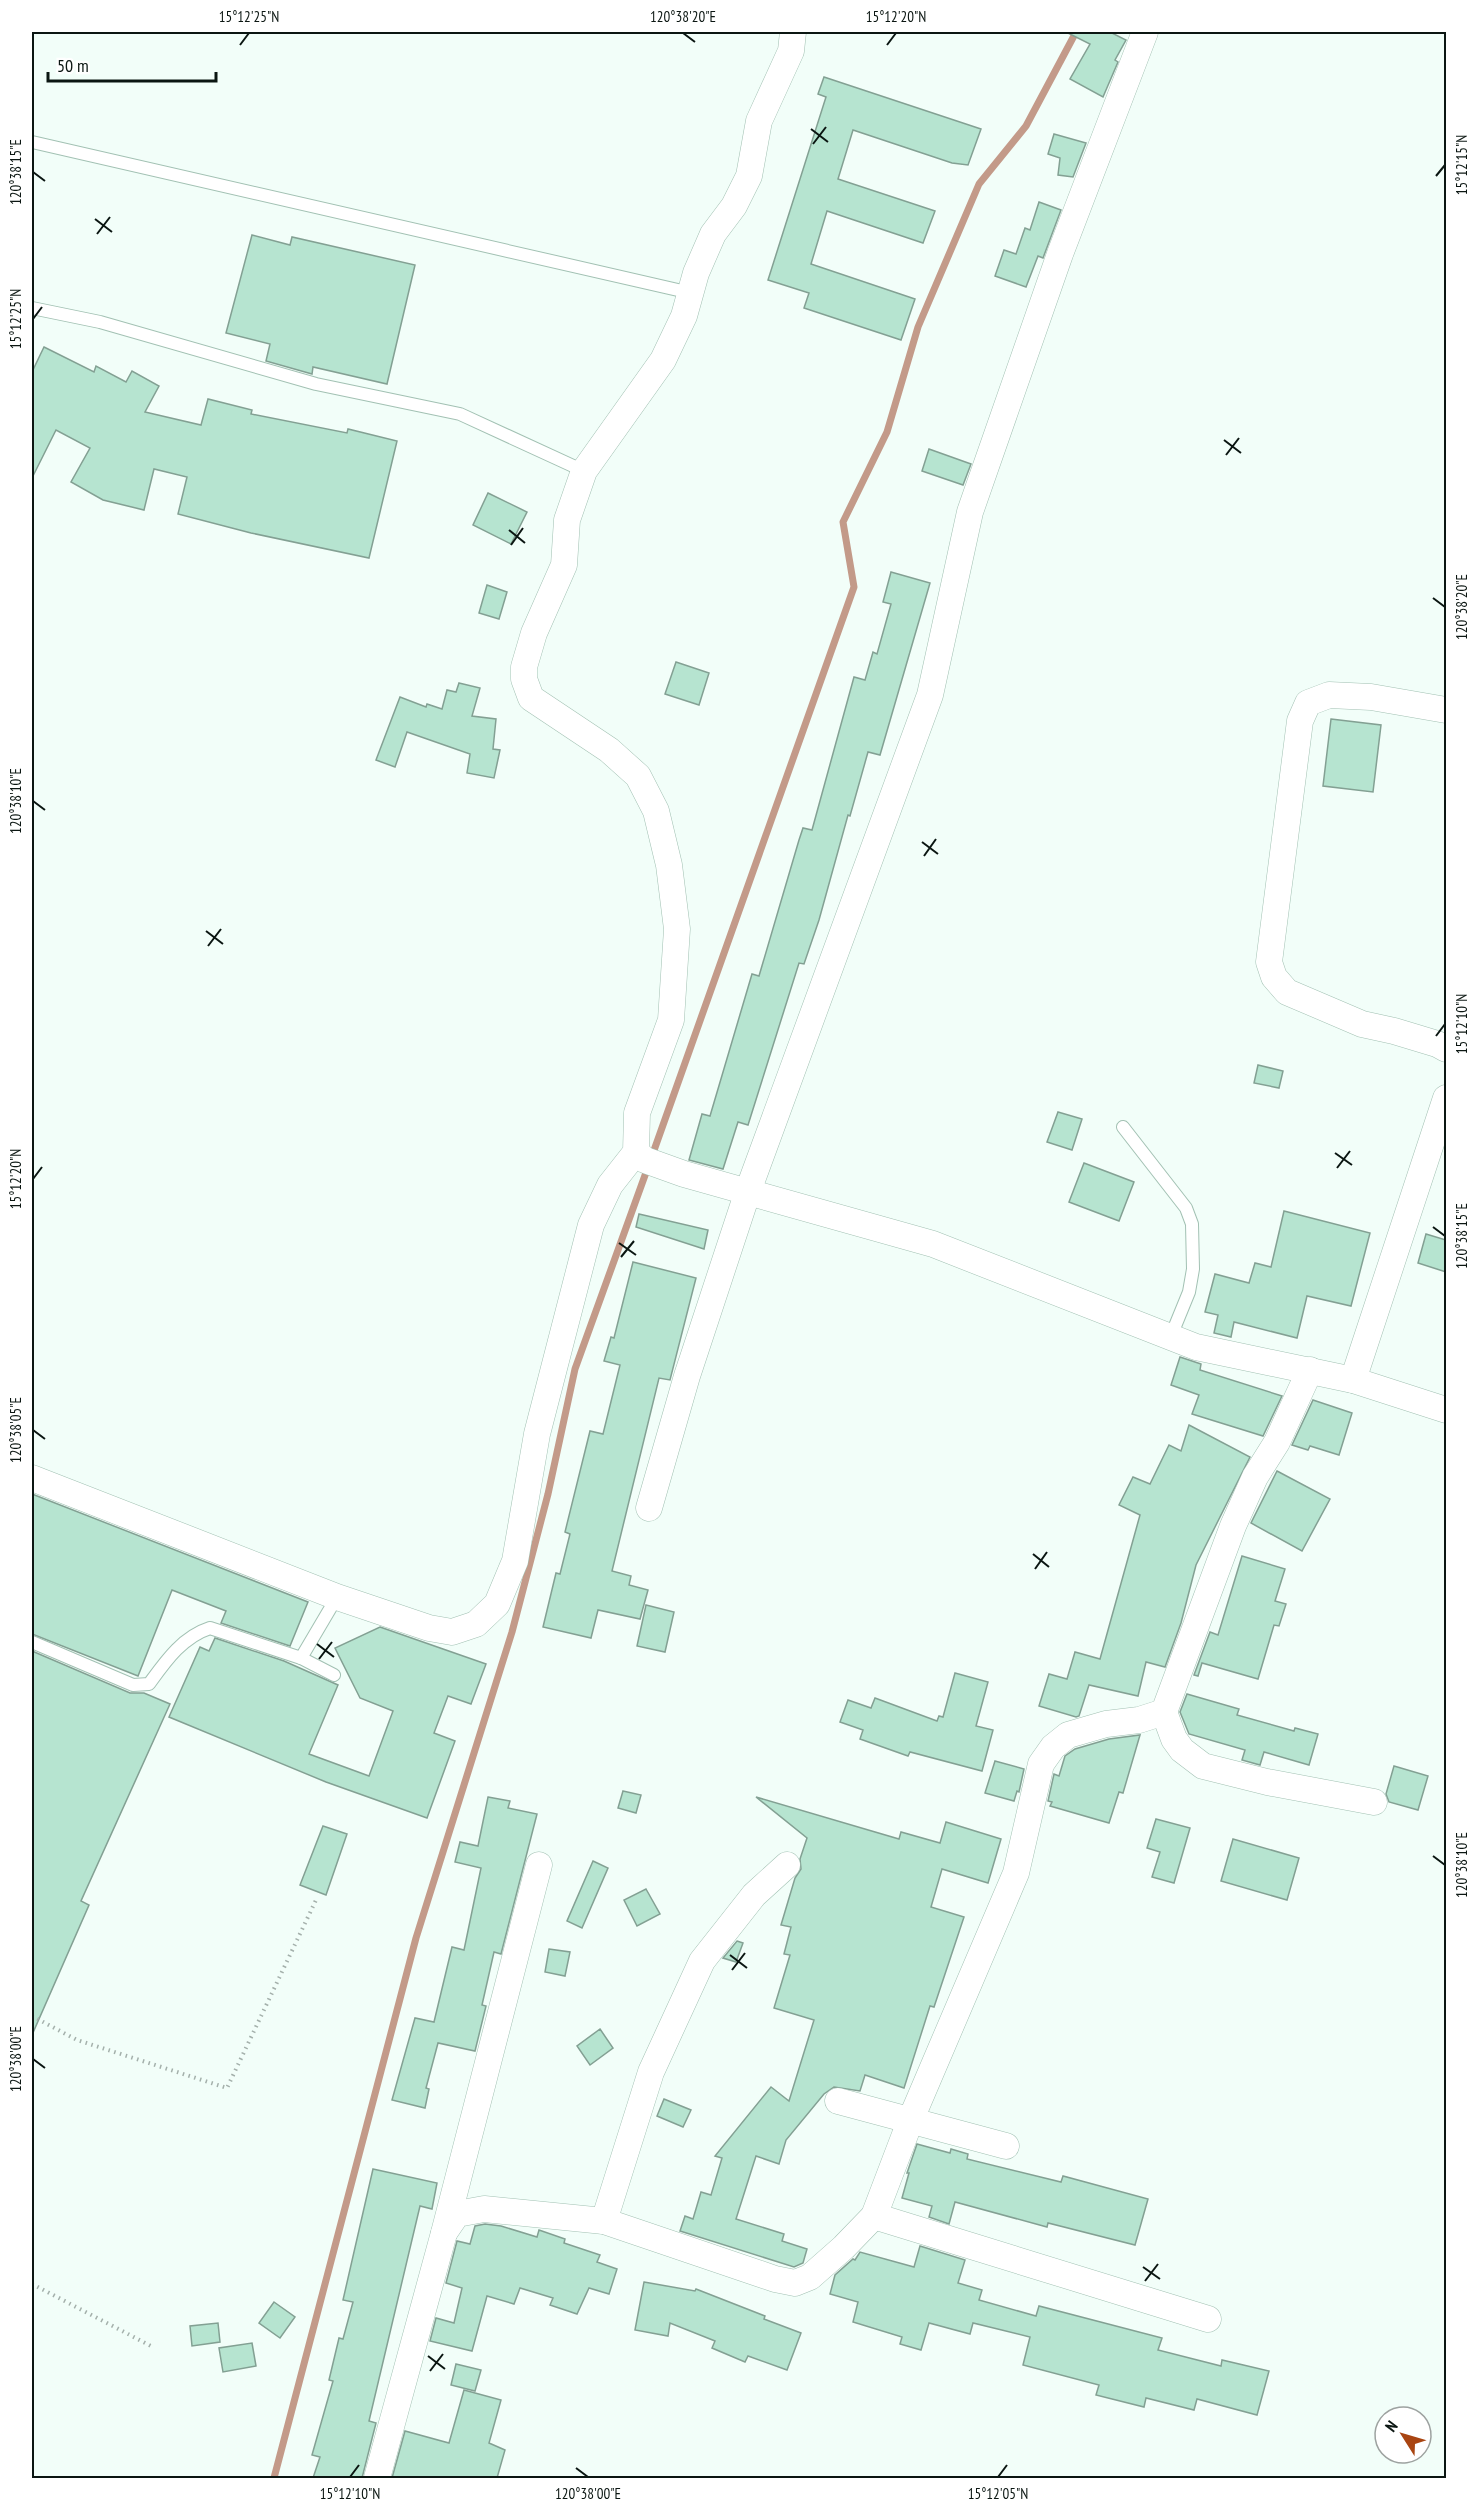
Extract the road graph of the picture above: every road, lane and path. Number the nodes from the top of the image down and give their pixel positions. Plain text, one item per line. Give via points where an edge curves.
1 (793, 32) edge
2 (1145, 32) edge
3 (32, 142) edge
4 (691, 292) junction
5 (32, 308) edge
6 (584, 471) junction
7 (1446, 710) edge
8 (1446, 1049) edge
9 (1446, 1098) edge
10 (1123, 1127) dead end
11 (640, 1156) junction
12 (748, 1191) junction
13 (1171, 1336) junction
14 (1310, 1370) junction
15 (1353, 1380) junction
16 (1446, 1410) edge
17 (32, 1478) edge
18 (650, 1508) dead end
19 (337, 1597) junction
20 (32, 1642) edge
21 (301, 1658) junction
22 (334, 1675) dead end
23 (1164, 1712) junction
24 (1374, 1802) dead end
25 (539, 1865) dead end
26 (787, 1865) dead end
27 (316, 1900) dead end
28 (32, 2016) edge
29 (838, 2101) dead end
30 (911, 2120) junction
31 (1006, 2146) dead end
32 (874, 2216) junction
33 (604, 2221) junction
34 (444, 2233) junction
35 (32, 2284) edge
36 (1208, 2319) dead end
37 (151, 2346) dead end
38 (376, 2478) edge

1 - 4 street via 791,51 759,121 749,176 734,206 713,234
2 - 12 street via 1060,254 970,512 930,695
3 - 4 lane
4 - 6 street via 663,360
5 - 6 lane via 100,322 316,384 460,414
6 - 11 street via 567,520 564,565 534,633 524,679 531,698 609,750 638,776 656,811 669,865 677,929 671,1020 637,1113
7 - 8 street via 1371,697 1329,695 1308,703 1300,721 1269,962 1274,977 1287,992 1362,1024
9 - 15 street
10 - 13 lane via 1186,1208 1192,1224 1189,1292
11 - 12 street via 684,1174
11 - 19 street via 610,1185 591,1225 537,1434 515,1561 497,1604 476,1624 452,1632
12 - 13 street via 933,1244
12 - 18 street via 687,1376
13 - 14 street via 1196,1347
14 - 15 street
14 - 23 street via 1233,1526
15 - 16 street
17 - 19 street
19 - 21 lane
20 - 21 lane via 133,1685 149,1684 171,1654 198,1632 210,1628
21 - 22 lane
23 - 24 street via 1174,1739 1203,1766
23 - 30 street via 1068,1736 1053,1747 1041,1764 1016,1873
25 - 34 street
26 - 33 street via 754,1895 702,1961 651,2072
27 - 28 path via 227,2088 76,2040
29 - 30 street
30 - 31 street
30 - 32 street
32 - 33 street via 810,2277 795,2283
32 - 36 street
33 - 34 street via 484,2209 457,2214
34 - 38 street
35 - 37 path

